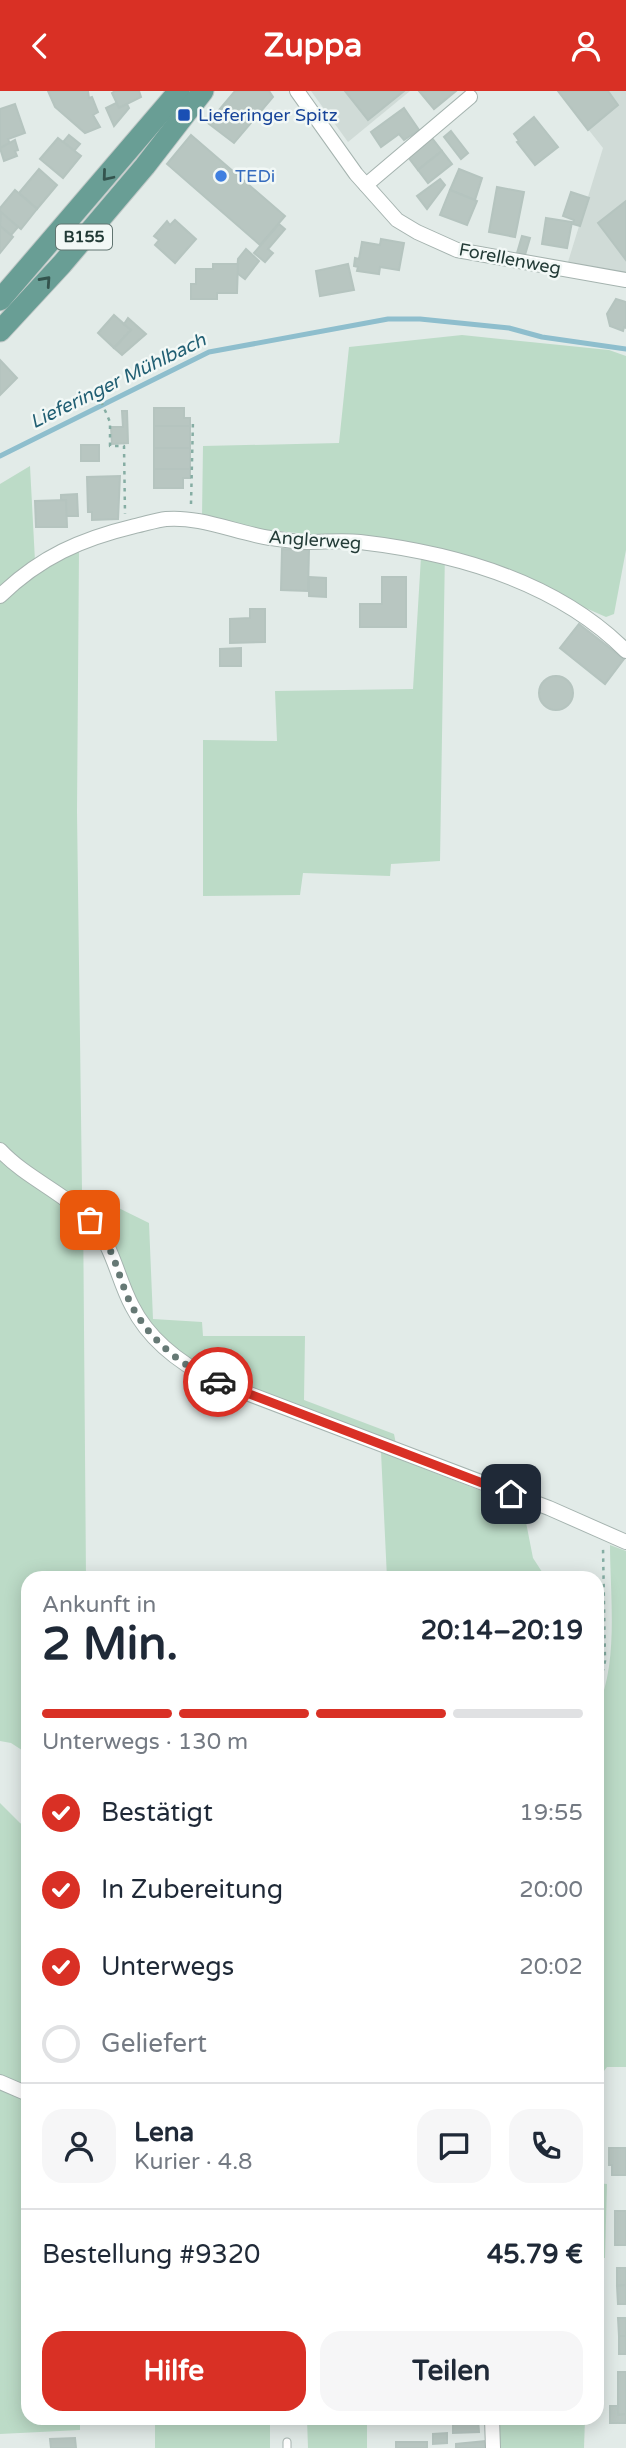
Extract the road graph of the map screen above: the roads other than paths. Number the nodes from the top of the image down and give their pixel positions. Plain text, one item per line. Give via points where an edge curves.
1 (179, 91) edge
2 (204, 91) edge
3 (297, 91) edge
4 (470, 97) dead end
5 (366, 185) junction
6 (626, 280) edge
7 (0, 300) edge
8 (0, 331) edge
9 (0, 596) edge
10 (626, 651) edge
11 (0, 1150) edge
12 (626, 1542) edge
13 (0, 2082) edge
14 (21, 2091) edge
15 (492, 2425) edge
16 (493, 2448) edge

1 -> 7 main road, B155
8 -> 2 main road, B155 via 62,264
3 - 5 street, Forellenweg
4 - 5 street
5 - 6 street, Forellenweg via 397,220 457,250
9 - 10 street, Anglerweg via 69,546 167,519 190,521 253,535 304,542 357,542 471,563 575,611
11 - 12 street via 90,1220 110,1250 144,1327 193,1370
13 - 14 street
15 - 16 street

